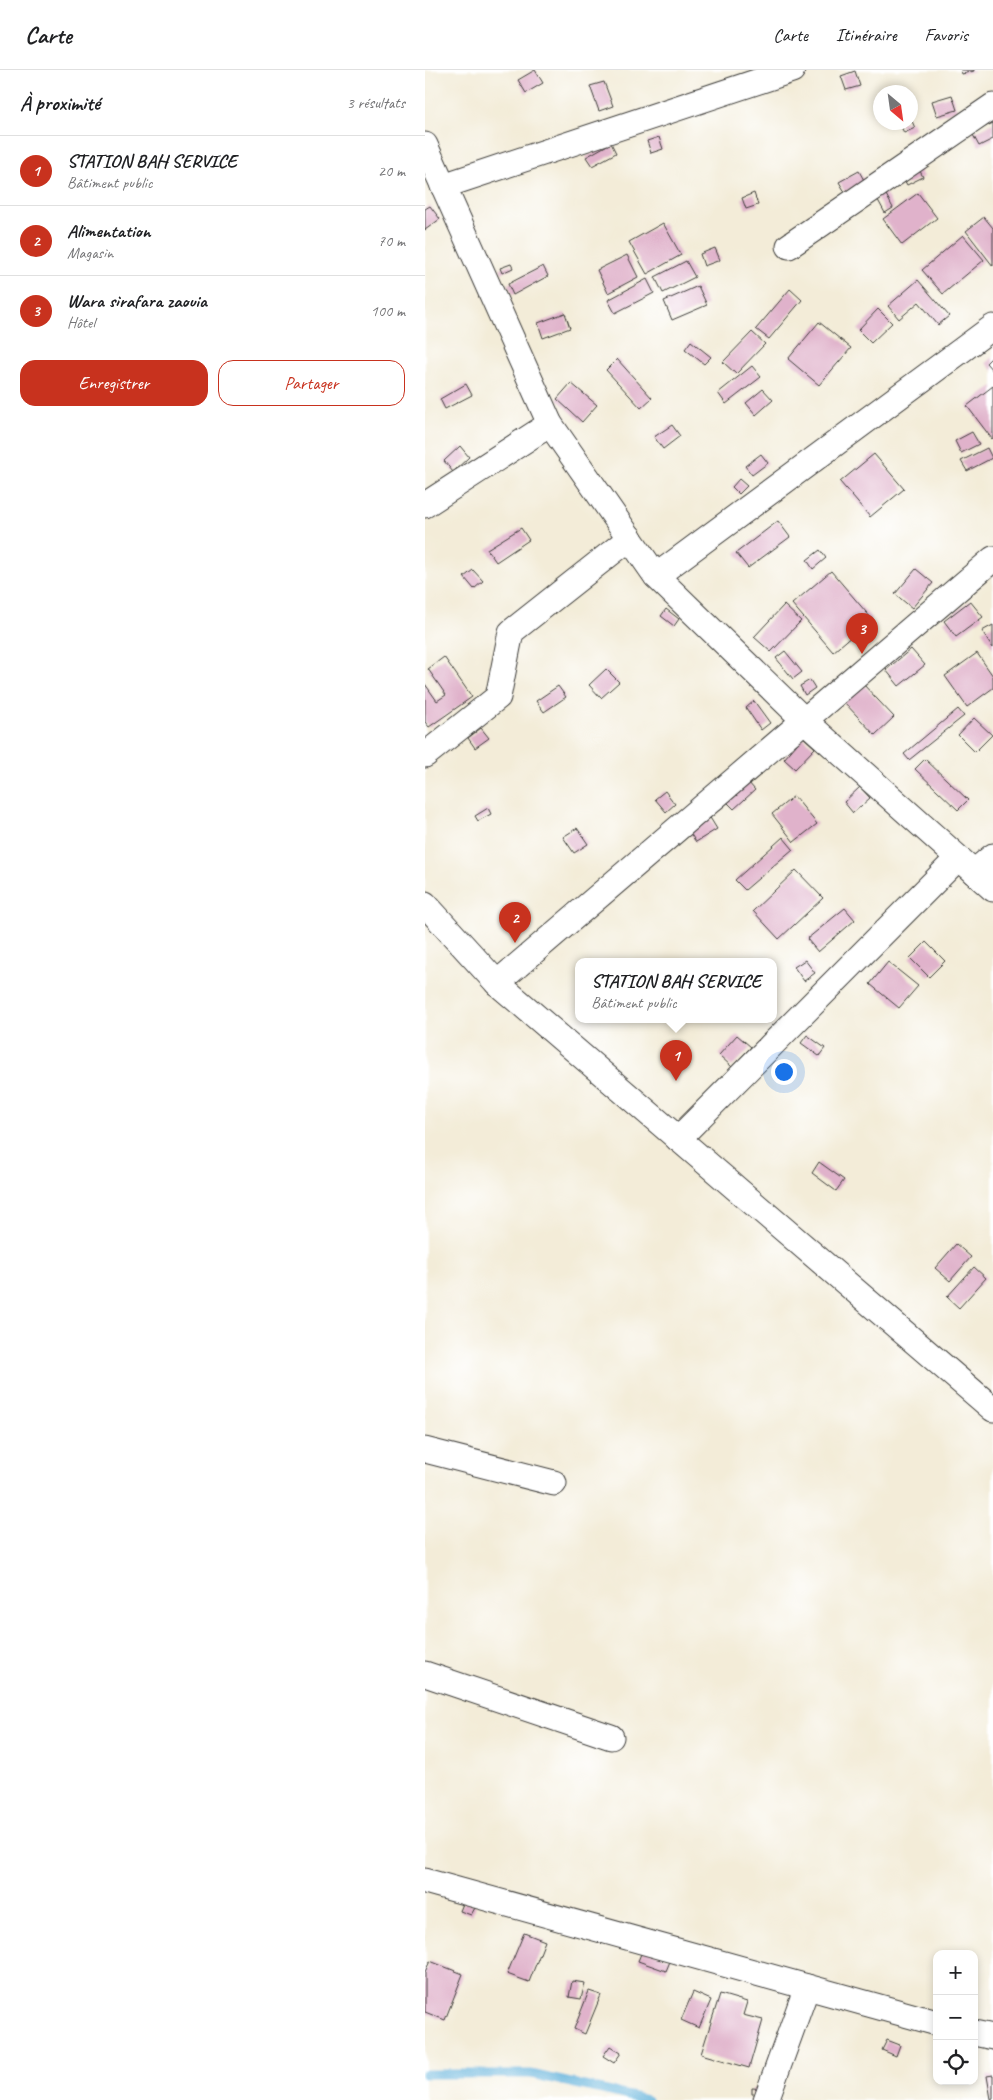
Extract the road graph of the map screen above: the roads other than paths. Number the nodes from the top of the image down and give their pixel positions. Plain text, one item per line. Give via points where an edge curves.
1 (792, 70) edge
2 (993, 106) edge
3 (425, 145) edge
4 (443, 186) junction
5 (789, 246) dead end
6 (993, 327) edge
7 (549, 424) junction
8 (425, 505) edge
9 (630, 538) junction
10 (993, 559) edge
11 (656, 576) junction
12 (804, 720) junction
13 (425, 755) edge
14 (993, 856) edge
15 (966, 865) junction
16 (993, 889) edge
17 (425, 904) edge
18 (497, 983) junction
19 (678, 1139) junction
20 (993, 1409) edge
21 (425, 1450) edge
22 (554, 1483) dead end
23 (425, 1674) edge
24 (611, 1737) dead end
25 (425, 1880) edge
26 (807, 1987) junction
27 (933, 2022) edge
28 (978, 2034) edge
29 (993, 2037) edge
30 (766, 2100) edge

1 - 4 street
2 - 5 street
3 - 4 street
4 - 7 street
6 - 11 street
7 - 8 street
7 - 9 street
9 - 11 street
9 - 13 street via 511,632 498,697
10 - 12 street
11 - 12 street
12 - 15 street
12 - 18 street
14 - 15 street
15 - 16 street
15 - 19 street
17 - 18 street
18 - 19 street
19 - 20 street
21 - 22 street
23 - 24 street
25 - 26 street
26 - 27 street
26 - 30 street
28 - 29 street

